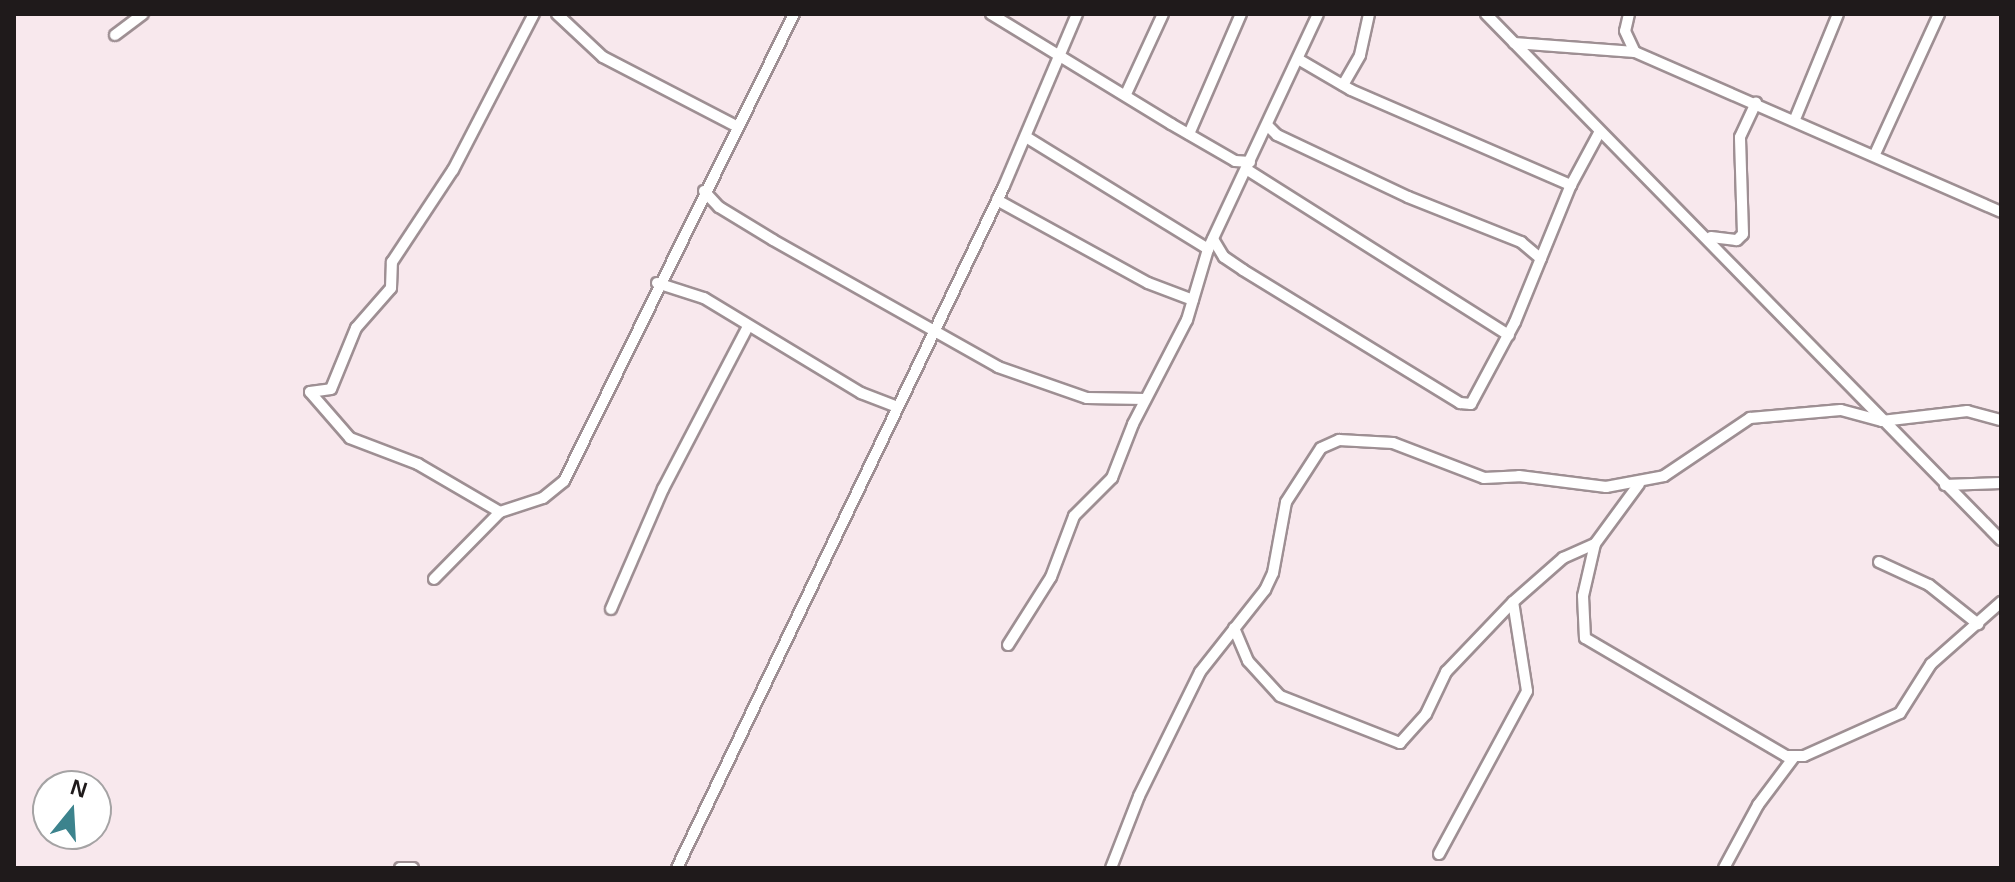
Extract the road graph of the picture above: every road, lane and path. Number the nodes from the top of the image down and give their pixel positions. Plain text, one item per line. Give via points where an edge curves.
1 (143, 14) edge
2 (534, 14) edge
3 (557, 14) edge
4 (794, 14) edge
5 (991, 14) edge
6 (1077, 14) edge
7 (1163, 14) edge
8 (1241, 14) edge
9 (1318, 14) edge
10 (1369, 14) edge
11 (1486, 14) edge
12 (1629, 14) edge
13 (1838, 14) edge
14 (1939, 14) edge
15 (115, 35) dead end
16 (1514, 43) junction
17 (1635, 52) junction
18 (1061, 57) junction
19 (1298, 59) junction
20 (1343, 85) junction
21 (1126, 94) junction
22 (1756, 103) junction
23 (1795, 119) junction
24 (1268, 126) junction
25 (738, 127) junction
26 (1599, 133) junction
27 (1189, 134) junction
28 (1277, 135) junction
29 (1026, 137) junction
30 (1262, 139) junction
31 (1875, 154) junction
32 (1246, 169) junction
33 (1571, 185) junction
34 (704, 191) junction
35 (997, 200) junction
36 (2001, 212) edge
37 (1709, 237) junction
38 (1211, 244) junction
39 (1541, 259) junction
40 (657, 283) junction
41 (1193, 300) junction
42 (1516, 319) junction
43 (1497, 324) junction
44 (747, 328) junction
45 (934, 330) junction
46 (1509, 335) junction
47 (1145, 399) junction
48 (897, 407) junction
49 (2001, 420) edge
50 (1882, 421) junction
51 (2001, 483) edge
52 (1639, 484) junction
53 (1945, 485) junction
54 (500, 512) junction
55 (2001, 540) edge
56 (1595, 544) junction
57 (1879, 562) dead end
58 (434, 579) dead end
59 (1513, 602) junction
60 (2001, 602) edge
61 (611, 609) dead end
62 (1978, 624) junction
63 (1234, 628) junction
64 (1008, 645) dead end
65 (1794, 757) junction
66 (1439, 854) dead end
67 (400, 868) edge
68 (413, 868) edge
69 (677, 868) edge
70 (1111, 868) edge
71 (1724, 868) edge

1 - 15 street
2 - 54 street via 453,170 392,262 391,288 356,328 331,389 310,392 350,438 418,464
3 - 25 street via 603,57
4 - 25 street
5 - 18 street
6 - 18 street
7 - 21 street
8 - 27 street
9 - 19 street
10 - 20 street via 1360,55
11 - 16 street
12 - 17 street via 1625,31
13 - 23 street
14 - 31 street
16 - 17 street
16 - 26 street
17 - 22 street
18 - 21 street
18 - 29 street
19 - 20 street
19 - 24 street
20 - 33 street
21 - 27 street
22 - 23 street
22 - 37 street via 1740,137 1743,234 1737,240
23 - 31 street
24 - 28 street
24 - 30 street
25 - 34 street
26 - 33 street
26 - 37 street
27 - 32 street
28 - 30 street
28 - 39 street via 1521,242
29 - 35 street
29 - 38 street
30 - 32 street
31 - 36 street
32 - 38 street
32 - 43 street
33 - 39 street
34 - 40 street
34 - 45 street via 719,207 773,240
35 - 41 street via 1148,283
35 - 45 street
37 - 50 street
38 - 41 street
38 - 46 street via 1460,403 1477,401
39 - 42 street
40 - 44 street via 704,298
40 - 54 street via 564,481 543,498
41 - 47 street
42 - 43 street
42 - 46 street
43 - 46 street
44 - 48 street via 861,393
44 - 61 street via 663,489
45 - 47 street via 998,367 1040,383 1087,398
45 - 48 street
47 - 64 street via 1112,478 1074,516 1051,577
48 - 69 street
49 - 50 street via 1967,411
50 - 52 street via 1841,410 1750,418 1664,476
50 - 53 street
51 - 53 street
52 - 56 street
52 - 63 street via 1484,478 1393,443 1339,440 1321,448 1286,502 1273,573
53 - 55 street
54 - 58 street
56 - 59 street via 1563,558
56 - 65 street via 1583,596 1585,638
57 - 62 street via 1929,585
59 - 63 street via 1446,672 1426,714 1400,743 1280,696 1248,661
59 - 66 street via 1527,691
60 - 62 street
62 - 65 street via 1931,664 1900,713
63 - 70 street via 1200,672 1167,735
65 - 71 street via 1758,805
67 - 68 street

